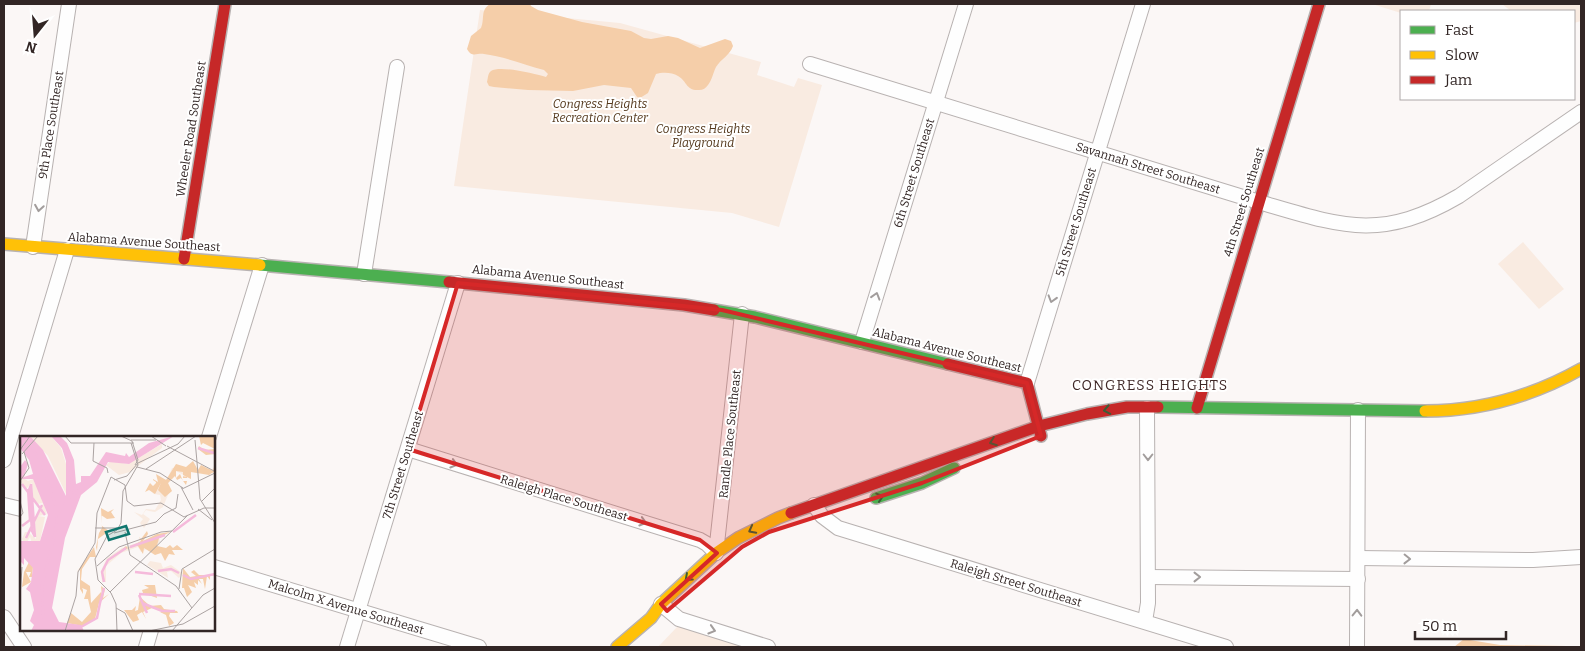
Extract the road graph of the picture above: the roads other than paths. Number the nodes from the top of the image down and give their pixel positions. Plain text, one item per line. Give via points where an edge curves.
1 (69, 4) edge
2 (224, 4) edge
3 (966, 4) edge
4 (1143, 4) edge
5 (1319, 4) edge
6 (810, 64) dead end
7 (396, 68) dead end
8 (935, 103) junction
9 (1581, 112) edge
10 (1097, 152) junction
11 (1259, 202) junction
12 (4, 244) edge
13 (33, 247) junction
14 (67, 250) junction
15 (184, 258) junction
16 (262, 265) junction
17 (364, 274) junction
18 (458, 283) junction
19 (742, 314) junction
20 (862, 342) junction
21 (1581, 369) edge
22 (1027, 383) junction
23 (1147, 408) junction
24 (1197, 408) junction
25 (1358, 410) junction
26 (1040, 431) junction
27 (209, 436) edge
28 (408, 449) junction
29 (4, 460) edge
30 (861, 502) dead end
31 (4, 505) edge
32 (20, 509) edge
33 (818, 511) junction
34 (836, 511) dead end
35 (716, 553) junction
36 (1581, 557) edge
37 (1358, 558) junction
38 (215, 567) edge
39 (1148, 577) junction
40 (1358, 579) junction
41 (664, 608) junction
42 (359, 610) junction
43 (4, 617) edge
44 (1145, 622) junction
45 (150, 631) edge
46 (24, 647) edge
47 (146, 647) edge
48 (347, 647) edge
49 (479, 647) edge
50 (617, 647) edge
51 (768, 647) edge
52 (1226, 647) edge
53 (1357, 647) edge

1 -> 13 street, 9th Place Southeast
2 - 15 main road, Wheeler Road Southeast
3 - 8 street, 6th Street Southeast
4 - 10 street, 5th Street Southeast
5 - 11 main road, 4th Street Southeast
6 - 8 street, Savannah Street Southeast
7 - 17 street
8 - 10 street, Savannah Street Southeast
20 -> 8 street, 6th Street Southeast
9 - 11 street, Savannah Street Southeast via 1459,196 1405,220 1376,226 1349,225 1323,221
10 - 11 street, Savannah Street Southeast
10 -> 22 street, 5th Street Southeast
11 - 24 main road, 4th Street Southeast
12 - 13 main road, Alabama Avenue Southeast
13 - 14 main road, Alabama Avenue Southeast
14 - 15 main road, Alabama Avenue Southeast
14 - 29 street
15 - 16 main road, Alabama Avenue Southeast
16 - 17 main road, Alabama Avenue Southeast
16 - 27 street
17 - 18 main road, Alabama Avenue Southeast
18 - 19 main road, Alabama Avenue Southeast via 684,305
18 - 28 street, 7th Street Southeast
19 - 20 main road, Alabama Avenue Southeast
19 - 35 street, Randle Place Southeast
20 - 22 main road, Alabama Avenue Southeast
21 - 25 main road via 1531,393 1476,407 1430,411
22 - 26 main road, Alabama Avenue Southeast
23 - 24 main road
23 - 26 main road via 1116,408
23 -> 39 street
24 - 25 main road
25 - 37 street
30 -> 26 main road via 922,483
26 -> 33 main road
28 -> 35 street, Raleigh Place Southeast via 700,540
28 - 42 street, 7th Street Southeast
31 - 32 street
33 - 34 main road
33 -> 35 main road via 778,518 755,528
33 - 41 main road via 742,547
33 - 44 street, Raleigh Street Southeast via 838,528
35 -> 41 main road
37 -> 36 street via 1533,560
37 - 40 street
38 - 42 street, Malcolm X Avenue Southeast
39 -> 40 street
39 - 44 street
53 -> 40 street
41 - 50 main road
41 -> 51 street via 679,619
42 - 48 street, 7th Street Southeast
42 - 49 street, Malcolm X Avenue Southeast
43 - 46 street
44 - 52 street, Raleigh Street Southeast
45 - 47 street

